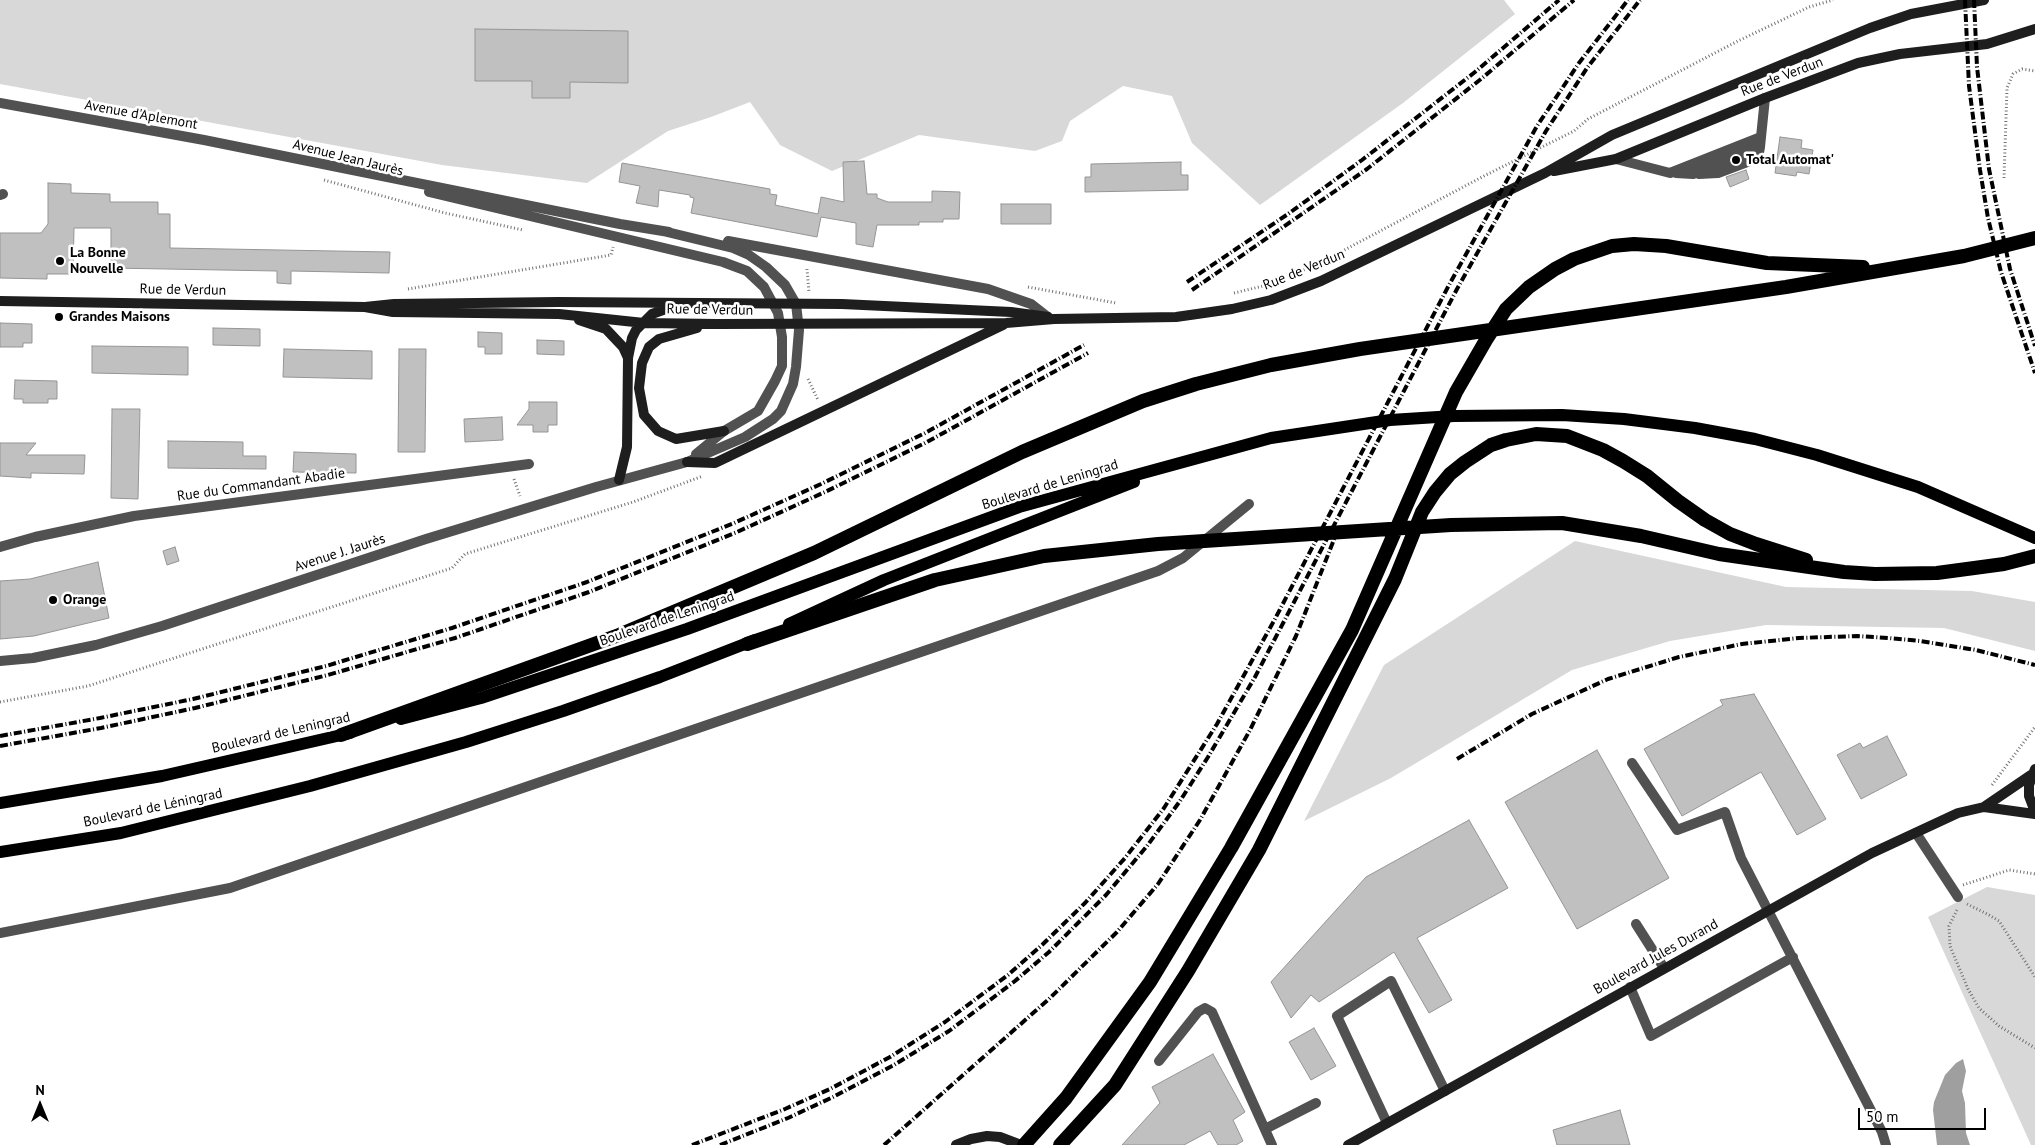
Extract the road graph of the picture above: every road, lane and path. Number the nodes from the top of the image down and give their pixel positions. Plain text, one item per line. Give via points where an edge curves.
1 (1833, 0) edge
2 (1984, 0) edge
3 (2035, 29) edge
4 (2035, 71) edge
5 (1765, 98) junction
6 (0, 103) edge
7 (1761, 142) junction
8 (277, 155) junction
9 (1616, 159) junction
10 (1546, 173) junction
11 (1670, 173) junction
12 (317, 178) dead end
13 (2004, 178) dead end
14 (529, 231) dead end
15 (663, 231) junction
16 (2035, 238) edge
17 (614, 243) junction
18 (604, 246) dead end
19 (808, 255) junction
20 (1891, 268) junction
21 (1231, 294) dead end
22 (809, 295) dead end
23 (0, 301) edge
24 (685, 302) junction
25 (1117, 303) dead end
26 (1126, 303) dead end
27 (394, 304) junction
28 (365, 307) junction
29 (559, 314) junction
30 (1051, 318) junction
31 (644, 323) junction
32 (1006, 323) junction
33 (717, 324) junction
34 (628, 358) junction
35 (808, 378) dead end
36 (824, 412) junction
37 (724, 431) junction
38 (1199, 457) junction
39 (687, 462) junction
40 (529, 464) dead end
41 (514, 466) junction
42 (704, 476) dead end
43 (619, 480) junction
44 (1249, 504) dead end
45 (525, 509) junction
46 (2035, 538) edge
47 (0, 547) edge
48 (2035, 556) edge
49 (1844, 572) junction
50 (747, 644) junction
51 (0, 662) edge
52 (0, 702) edge
53 (2035, 727) edge
54 (341, 735) junction
55 (1632, 763) dead end
56 (2033, 772) edge
57 (310, 786) joint
58 (0, 803) edge
59 (1982, 807) junction
60 (2035, 813) edge
61 (1916, 833) junction
62 (0, 852) edge
63 (2035, 874) edge
64 (1952, 888) junction
65 (1958, 898) junction
66 (1769, 910) junction
67 (1636, 924) dead end
68 (0, 933) edge
69 (1793, 957) junction
70 (1664, 968) junction
71 (2035, 977) edge
72 (1630, 988) junction
73 (2035, 1048) edge
74 (1159, 1061) dead end
75 (1445, 1091) junction
76 (1316, 1103) dead end
77 (1386, 1123) junction
78 (1266, 1129) junction
79 (956, 1145) edge
80 (1022, 1145) edge
81 (1060, 1145) edge
82 (1272, 1145) edge
83 (1348, 1145) edge
84 (1886, 1145) edge

1 - 21 path via 1808,7 1736,42 1316,266
2 - 10 main road, Rue de Verdun via 1911,14 1870,28 1612,135
3 - 5 main road, Rue de Verdun via 1987,44 1900,54 1858,63
4 - 13 path via 2022,69 2013,74 2007,88
5 - 7 street
5 - 9 main road, Rue de Verdun
6 - 8 street, Avenue d'Aplemont
7 - 11 street
7 - 11 street via 1758,158 1718,173
8 - 15 street, Avenue Jean Jaurès
8 - 17 street, Avenue Jean Jaurès
9 - 10 main road, Rue de Verdun
9 - 11 street
10 - 30 main road, Rue de Verdun via 1320,281 1271,300 1176,317
12 - 14 path via 445,213
15 - 19 street
15 - 39 street via 733,248 766,267 785,285 796,304 799,330 793,384 781,411 745,437
16 - 20 highway via 1964,256
17 - 18 path
17 - 27 path via 611,255 396,291
17 - 37 street, Avenue Jean Jaurès via 723,262 747,271 764,287 778,313 782,366 758,411
19 - 22 path
19 - 30 street via 988,289 1031,304
20 - 54 highway via 1786,287 1360,349 1271,365 1196,384 1143,401 1022,452 814,553 636,627
20 - 80 highway via 1767,263 1666,246 1612,246 1554,269 1506,309 1456,392 1352,630 1231,848 1150,982 1066,1098
23 - 28 main road, Rue de Verdun
24 - 27 main road, Rue de Verdun
24 - 30 main road, Rue de Verdun via 892,305 1017,312
24 - 31 main road via 652,314
25 - 26 path
27 - 28 main road, Rue de Verdun
28 - 29 main road, Rue de Verdun via 393,312
29 - 31 main road, Rue de Verdun
29 - 34 main road via 606,329 623,347
30 - 32 main road, Rue de Verdun via 1039,322
31 - 33 main road, Rue de Verdun
31 - 34 main road via 632,338
32 - 33 main road, Rue de Verdun
32 - 36 main road
33 - 37 main road via 659,339 649,347 642,363 639,388 644,415 658,431 676,439
34 - 43 main road via 627,446
35 - 36 path
36 - 39 main road via 715,463
37 - 39 street
38 - 46 main road via 1271,438 1390,420 1502,414 1624,419 1755,439 1817,454 1918,487
38 - 50 main road, Boulevard de Leningrad via 884,580
38 - 54 main road, Boulevard de Leningrad via 1019,507 687,629 481,698
39 - 43 street, Avenue J. Jaurès
40 - 41 street, Rue du Commandant Abadie
41 - 45 path via 512,476
41 - 47 street, Rue du Commandant Abadie via 134,516
42 - 52 path via 633,502 464,554 452,568 88,686
43 - 45 street, Avenue J. Jaurès
44 - 68 street via 1183,558 1158,571 230,888
45 - 51 street, Avenue J. Jaurès via 153,629 96,645
48 - 49 highway via 1937,573
49 - 50 highway via 1719,554 1641,536 1562,523 1451,524 1158,544 1044,556 936,580
49 - 81 highway via 1730,534 1705,520 1624,461 1567,436 1536,434 1491,445 1470,458 1450,474 1422,512 1394,579 1259,850 1188,971 1114,1085
50 - 57 main road, Boulevard de Leningrad via 554,714
53 - 59 path via 1990,788
54 - 58 main road, Boulevard de Leningrad via 162,776
55 - 66 street via 1677,830 1725,812 1741,858
56 - 59 main road
56 - 60 main road via 2029,796
57 - 62 main road, Boulevard de Léningrad via 121,833
59 - 60 main road
59 - 61 main road, Boulevard Jules Durand via 1958,813
61 - 64 street
61 - 66 main road, Boulevard Jules Durand via 1872,853
63 - 64 path via 2009,870
64 - 65 street
65 - 71 path via 1999,921
65 - 73 path via 1958,907 1949,926 1950,946 1968,990 1978,1008 1999,1026
66 - 69 street
66 - 70 main road, Boulevard Jules Durand
67 - 70 street
69 - 72 street via 1651,1036
69 - 84 street
70 - 72 main road, Boulevard Jules Durand
72 - 75 main road, Boulevard Jules Durand
74 - 78 street via 1198,1012 1205,1008 1212,1012
75 - 77 main road, Boulevard Jules Durand
75 - 77 street via 1391,981 1337,1016
76 - 78 street
77 - 83 main road, Boulevard Jules Durand
78 - 82 street
79 - 80 main road via 987,1136

